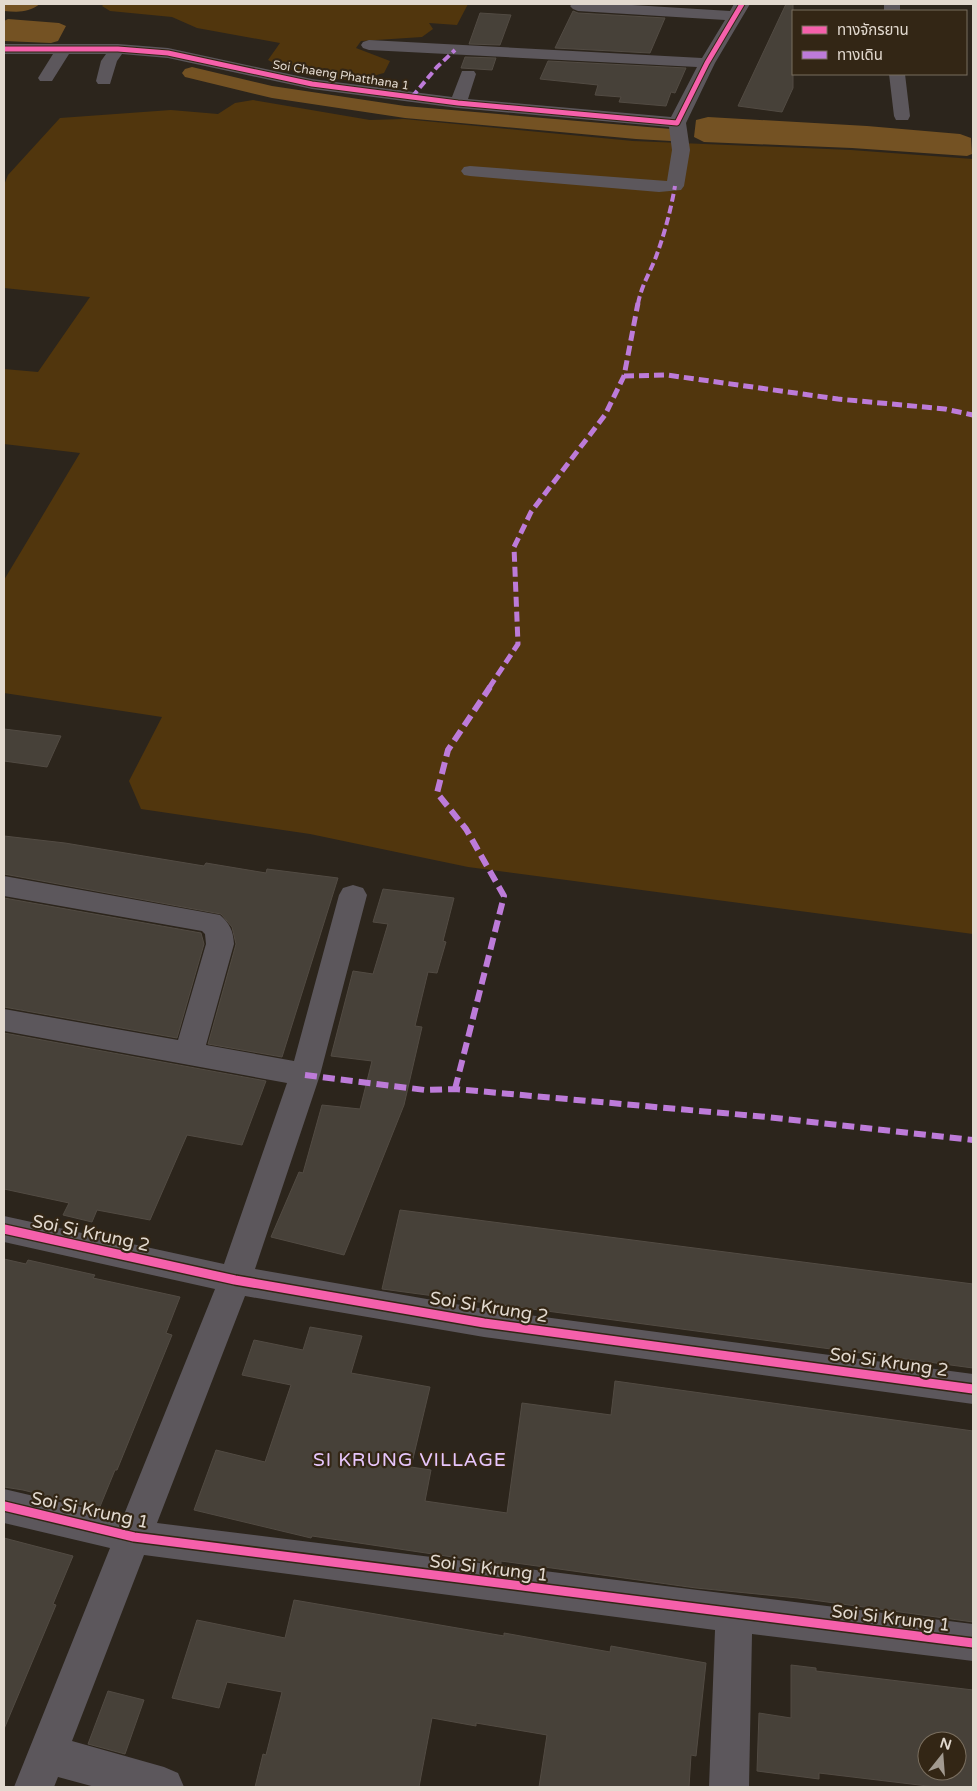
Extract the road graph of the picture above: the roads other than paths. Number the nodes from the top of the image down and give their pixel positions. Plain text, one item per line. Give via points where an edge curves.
1 (578, 6) dead end
2 (738, 10) edge
3 (368, 45) dead end
4 (4, 49) edge
5 (64, 49) junction
6 (118, 49) junction
7 (707, 63) junction
8 (468, 74) dead end
9 (897, 75) edge
10 (46, 78) dead end
11 (104, 81) dead end
12 (458, 103) junction
13 (902, 116) dead end
14 (677, 123) junction
15 (470, 171) dead end
16 (4, 886) edge
17 (353, 895) dead end
18 (4, 1020) edge
19 (189, 1054) junction
20 (304, 1075) junction
21 (4, 1229) edge
22 (234, 1280) junction
23 (973, 1388) edge
24 (4, 1506) edge
25 (134, 1537) junction
26 (734, 1614) junction
27 (973, 1643) edge
28 (41, 1771) edge
29 (164, 1787) edge
30 (729, 1787) edge

1 - 2 street
2 - 7 street
3 - 7 street via 420,41
4 - 5 street, Soi Chaeng Phatthana 1
5 - 6 street, Soi Chaeng Phatthana 1
5 - 10 street
6 - 11 street via 109,61
6 - 12 street, Soi Chaeng Phatthana 1 via 154,59 212,61 312,84
7 - 14 street
8 - 12 street
9 - 13 street
12 - 14 street, Soi Chaeng Phatthana 1
14 - 15 street via 681,150 674,186
16 - 19 street via 210,922 219,930 220,944
17 - 20 street
18 - 19 street
19 - 20 street
20 - 22 street
21 - 22 street, Soi Si Krung 2
22 - 23 street, Soi Si Krung 2 via 484,1323
22 - 25 street
24 - 25 street, Soi Si Krung 1
25 - 26 street, Soi Si Krung 1
25 - 28 street
26 - 27 street, Soi Si Krung 1
26 - 30 street
28 - 29 street

